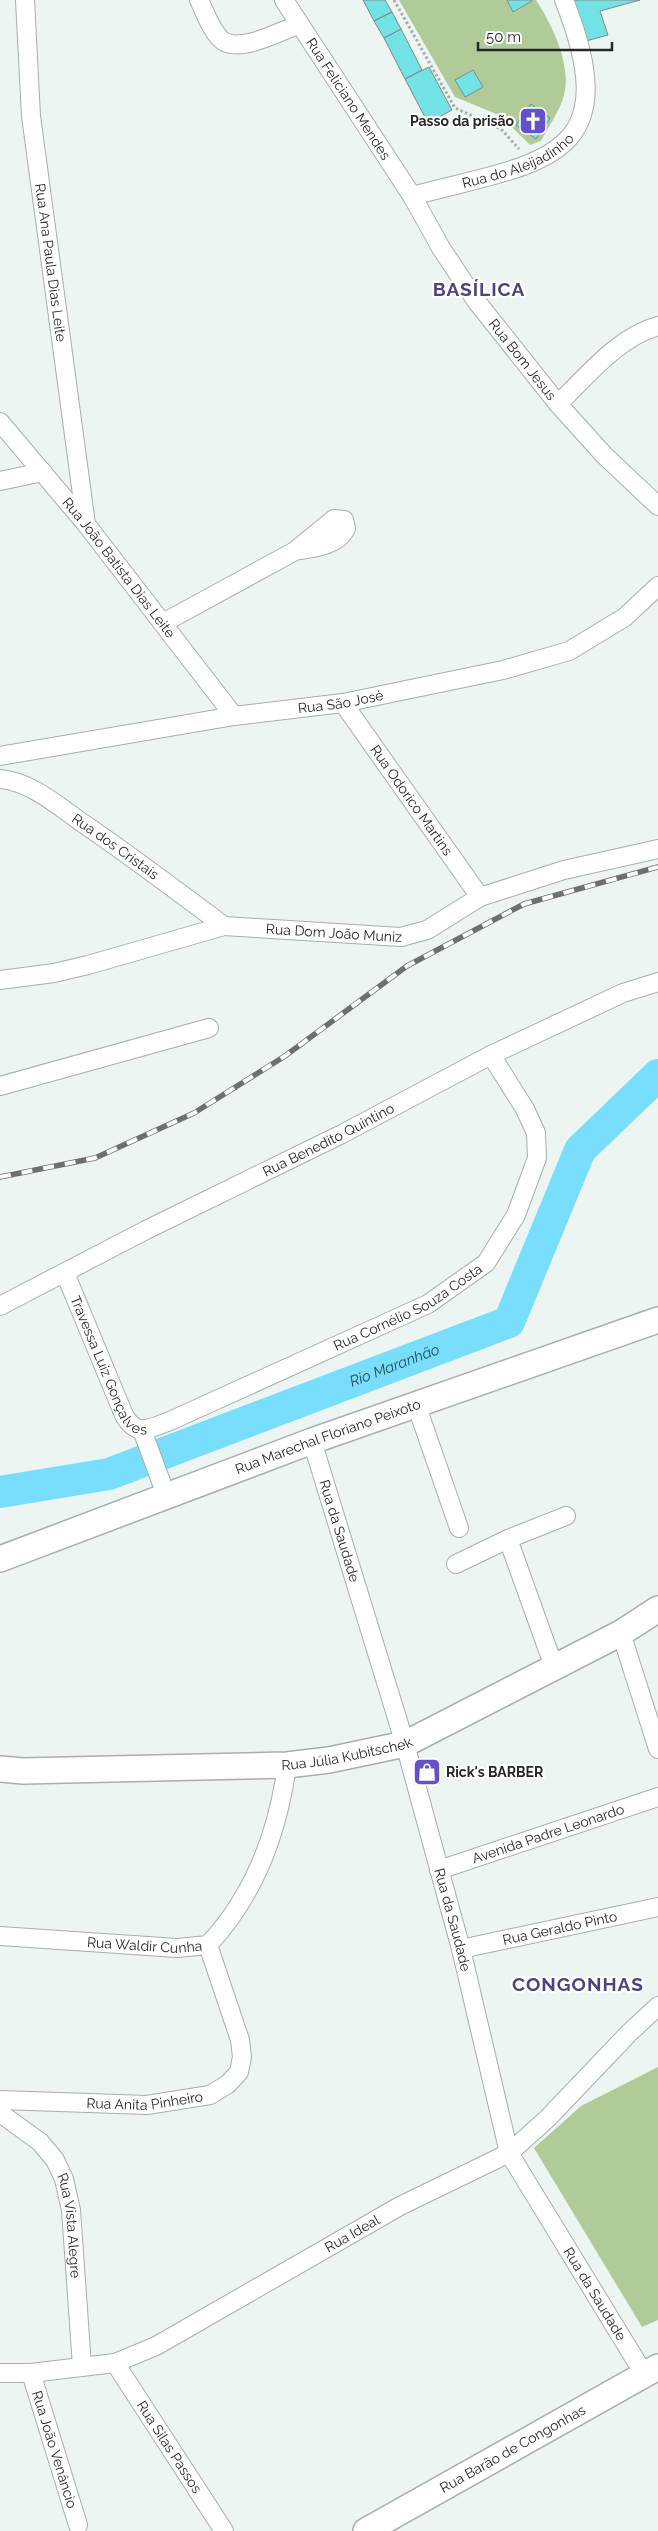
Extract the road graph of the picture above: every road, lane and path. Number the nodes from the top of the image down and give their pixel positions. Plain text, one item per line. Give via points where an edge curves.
1 (24, 0) edge
2 (199, 0) edge
3 (284, 0) edge
4 (394, 0) edge
5 (564, 0) edge
6 (298, 24) junction
7 (533, 164) junction
8 (412, 196) junction
9 (658, 326) edge
10 (558, 404) junction
11 (0, 422) edge
12 (43, 472) junction
13 (0, 481) edge
14 (658, 506) edge
15 (86, 524) junction
16 (295, 551) dead end
17 (658, 586) edge
18 (163, 623) junction
19 (343, 703) junction
20 (234, 716) junction
21 (0, 756) edge
22 (0, 779) edge
23 (658, 849) edge
24 (480, 897) junction
25 (224, 926) junction
26 (0, 980) edge
27 (658, 982) edge
28 (209, 1028) dead end
29 (491, 1055) junction
30 (0, 1086) edge
31 (65, 1273) junction
32 (0, 1306) edge
33 (658, 1320) edge
34 (416, 1404) junction
35 (170, 1421) joint
36 (142, 1430) junction
37 (312, 1441) junction
38 (163, 1487) junction
39 (566, 1516) dead end
40 (459, 1528) dead end
41 (508, 1539) junction
42 (0, 1559) edge
43 (456, 1564) dead end
44 (658, 1609) edge
45 (621, 1633) junction
46 (554, 1667) junction
47 (405, 1744) junction
48 (658, 1749) edge
49 (287, 1765) junction
50 (0, 1769) edge
51 (658, 1797) edge
52 (439, 1870) junction
53 (658, 1908) edge
54 (0, 1936) edge
55 (208, 1945) junction
56 (461, 1949) junction
57 (658, 2006) edge
58 (0, 2100) edge
59 (0, 2113) edge
60 (510, 2153) junction
61 (115, 2363) junction
62 (82, 2366) junction
63 (651, 2370) edge
64 (0, 2373) edge
65 (31, 2373) junction
66 (78, 2525) dead end
67 (224, 2531) edge
68 (366, 2531) edge

1 - 15 street, Rua Ana Paula Dias Leite via 32,116
2 - 6 street via 215,31 223,41 233,44 245,45
3 - 6 street, Rua Feliciano Mendes
4 - 7 path via 455,108 502,129
5 - 7 street, Rua do Aleijadinho via 584,59 586,107 579,126 561,147
6 - 8 street, Rua Feliciano Mendes
7 - 8 street, Rua do Aleijadinho
8 - 10 street, Rua Bom Jesus via 477,302
9 - 10 street via 625,341
10 - 14 street, Rua Bom Jesus via 604,455
11 - 12 street, Rua João Batista Dias Leite
12 - 13 street
12 - 15 street, Rua João Batista Dias Leite
15 - 18 street, Rua João Batista Dias Leite
16 - 18 street
17 - 19 street, Rua São José via 624,617 569,651 503,670
18 - 20 street, Rua João Batista Dias Leite
19 - 20 street, Rua São José
19 - 24 street, Rua Odorico Martins
20 - 21 street, Rua São José
22 - 25 street, Rua dos Cristais via 38,792
23 - 24 street, Rua Dom João Muniz via 564,870
24 - 25 street, Rua Dom João Muniz via 427,930 400,937
25 - 26 street, Rua Dom João Muniz via 88,965
27 - 29 street, Rua Benedito Quintino via 623,993
28 - 30 street
29 - 31 street, Rua Benedito Quintino
29 - 35 street, Rua Cornélio Souza Costa via 536,1133 537,1158 516,1215 486,1263 428,1304
31 - 32 street, Rua Benedito Quintino
31 - 36 street, Travessa Luiz Gonçalves via 124,1415 135,1429
33 - 34 main road, Rua Marechal Floriano Peixoto
34 - 37 main road, Rua Marechal Floriano Peixoto
34 - 40 street
35 - 36 street, Travessa Luiz Gonçalves
36 - 38 street
37 - 38 main road, Rua Marechal Floriano Peixoto
37 - 47 street, Rua da Saudade
38 - 42 main road, Rua Marechal Floriano Peixoto
39 - 41 street
41 - 43 street
41 - 46 street
44 - 45 main road, Rua Júlia Kubitschek
45 - 46 main road, Rua Júlia Kubitschek
45 - 48 street
46 - 47 main road, Rua Júlia Kubitschek
47 - 49 main road, Rua Júlia Kubitschek
47 - 52 street, Rua da Saudade
49 - 50 main road, Rua Júlia Kubitschek via 23,1772
49 - 55 street, Rua Waldir Cunha via 283,1797 259,1870 235,1913
51 - 52 street, Avenida Padre Leonardo
52 - 56 street, Rua da Saudade
53 - 56 street, Rua Geraldo Pinto
54 - 55 street, Rua Waldir Cunha via 177,1948
55 - 58 street, Rua Anita Pinheiro via 240,2040 242,2058 239,2072 228,2084 210,2095 147,2105
56 - 60 street, Rua da Saudade
57 - 60 street, Rua Ideal
59 - 62 street, Rua Vista Alegre via 40,2142 55,2160 64,2179 70,2210
60 - 61 street, Rua Ideal via 400,2206 156,2346
60 - 63 street, Rua da Saudade
61 - 62 street, Rua Ideal
61 - 67 street, Rua Silas Passos
62 - 65 street, Rua Ideal
63 - 68 main road, Rua Barão de Congonhas
64 - 65 street, Rua Ideal
65 - 66 street, Rua João Venâncio

